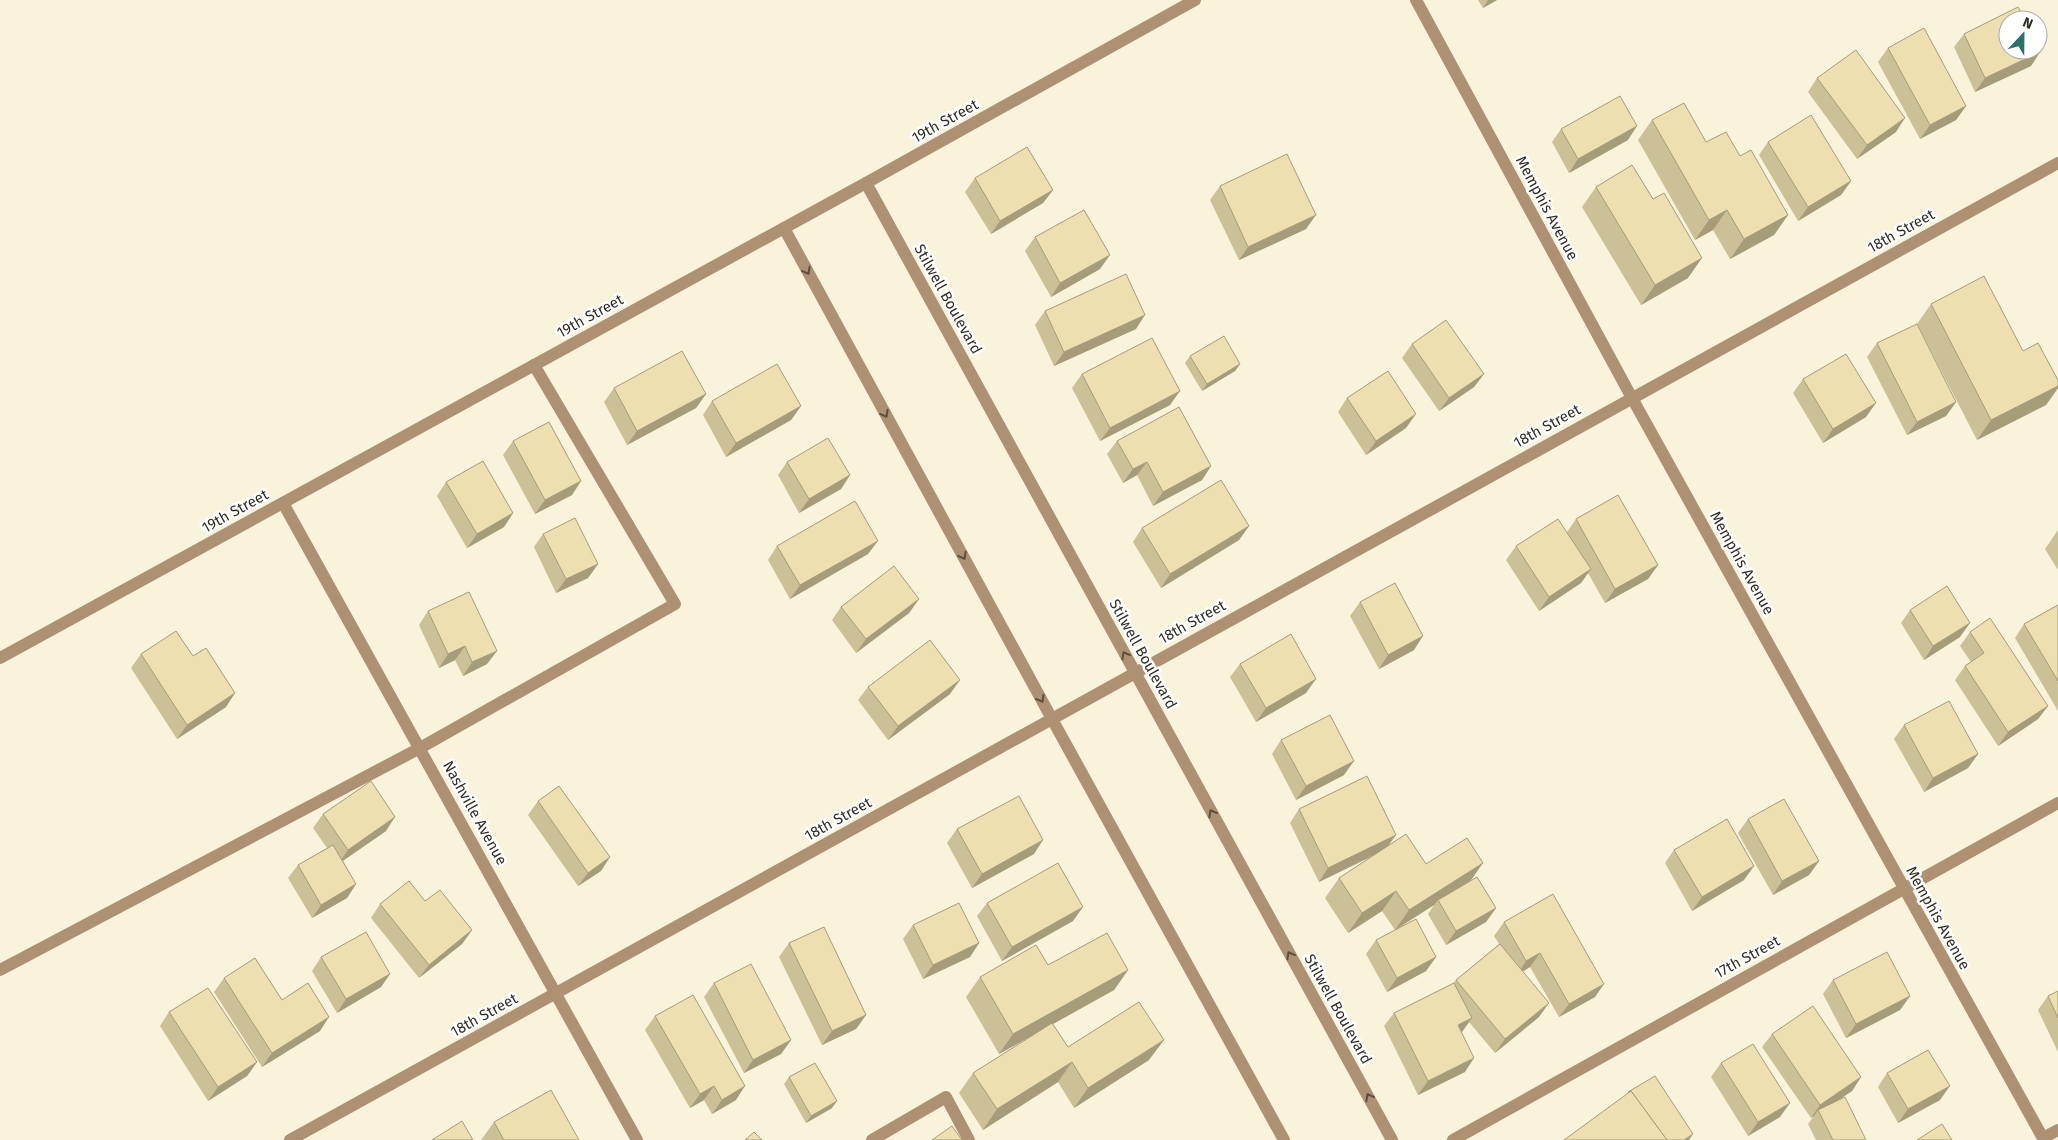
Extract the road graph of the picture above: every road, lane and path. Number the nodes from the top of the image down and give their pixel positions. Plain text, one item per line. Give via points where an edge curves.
1 (1195, 0) edge
2 (1416, 0) edge
3 (2058, 163) edge
4 (866, 183) junction
5 (784, 228) junction
6 (534, 365) junction
7 (1632, 398) junction
8 (283, 503) junction
9 (0, 658) edge
10 (1134, 673) junction
11 (1052, 719) junction
12 (420, 748) junction
13 (2058, 803) edge
14 (1903, 889) junction
15 (0, 970) edge
16 (557, 994) junction
17 (2058, 1130) edge
18 (2043, 1139) edge
19 (290, 1140) edge
20 (637, 1140) edge
21 (872, 1140) edge
22 (969, 1140) edge
23 (1284, 1140) edge
24 (1392, 1140) edge
25 (1453, 1140) edge

1 - 4 street, 19th Street
2 - 7 street, Memphis Avenue
3 - 7 street, 18th Street
4 - 5 street, 19th Street
10 -> 4 street, Stilwell Boulevard
5 - 6 street, 19th Street
5 -> 11 street
6 - 8 street, 19th Street
6 - 12 street via 675,604
7 - 10 street, 18th Street
7 - 14 street, Memphis Avenue
8 - 9 street, 19th Street
8 - 12 street, Nashville Avenue
10 - 11 street, 18th Street
24 -> 10 street, Stilwell Boulevard
11 - 16 street, 18th Street
11 - 23 street
12 - 15 street
12 - 16 street, Nashville Avenue
13 - 14 street, 17th Street
14 - 18 street, Memphis Avenue
14 - 25 street, 17th Street
16 - 19 street, 18th Street
16 - 20 street, Nashville Avenue
17 - 18 street
21 - 22 street via 946,1097

